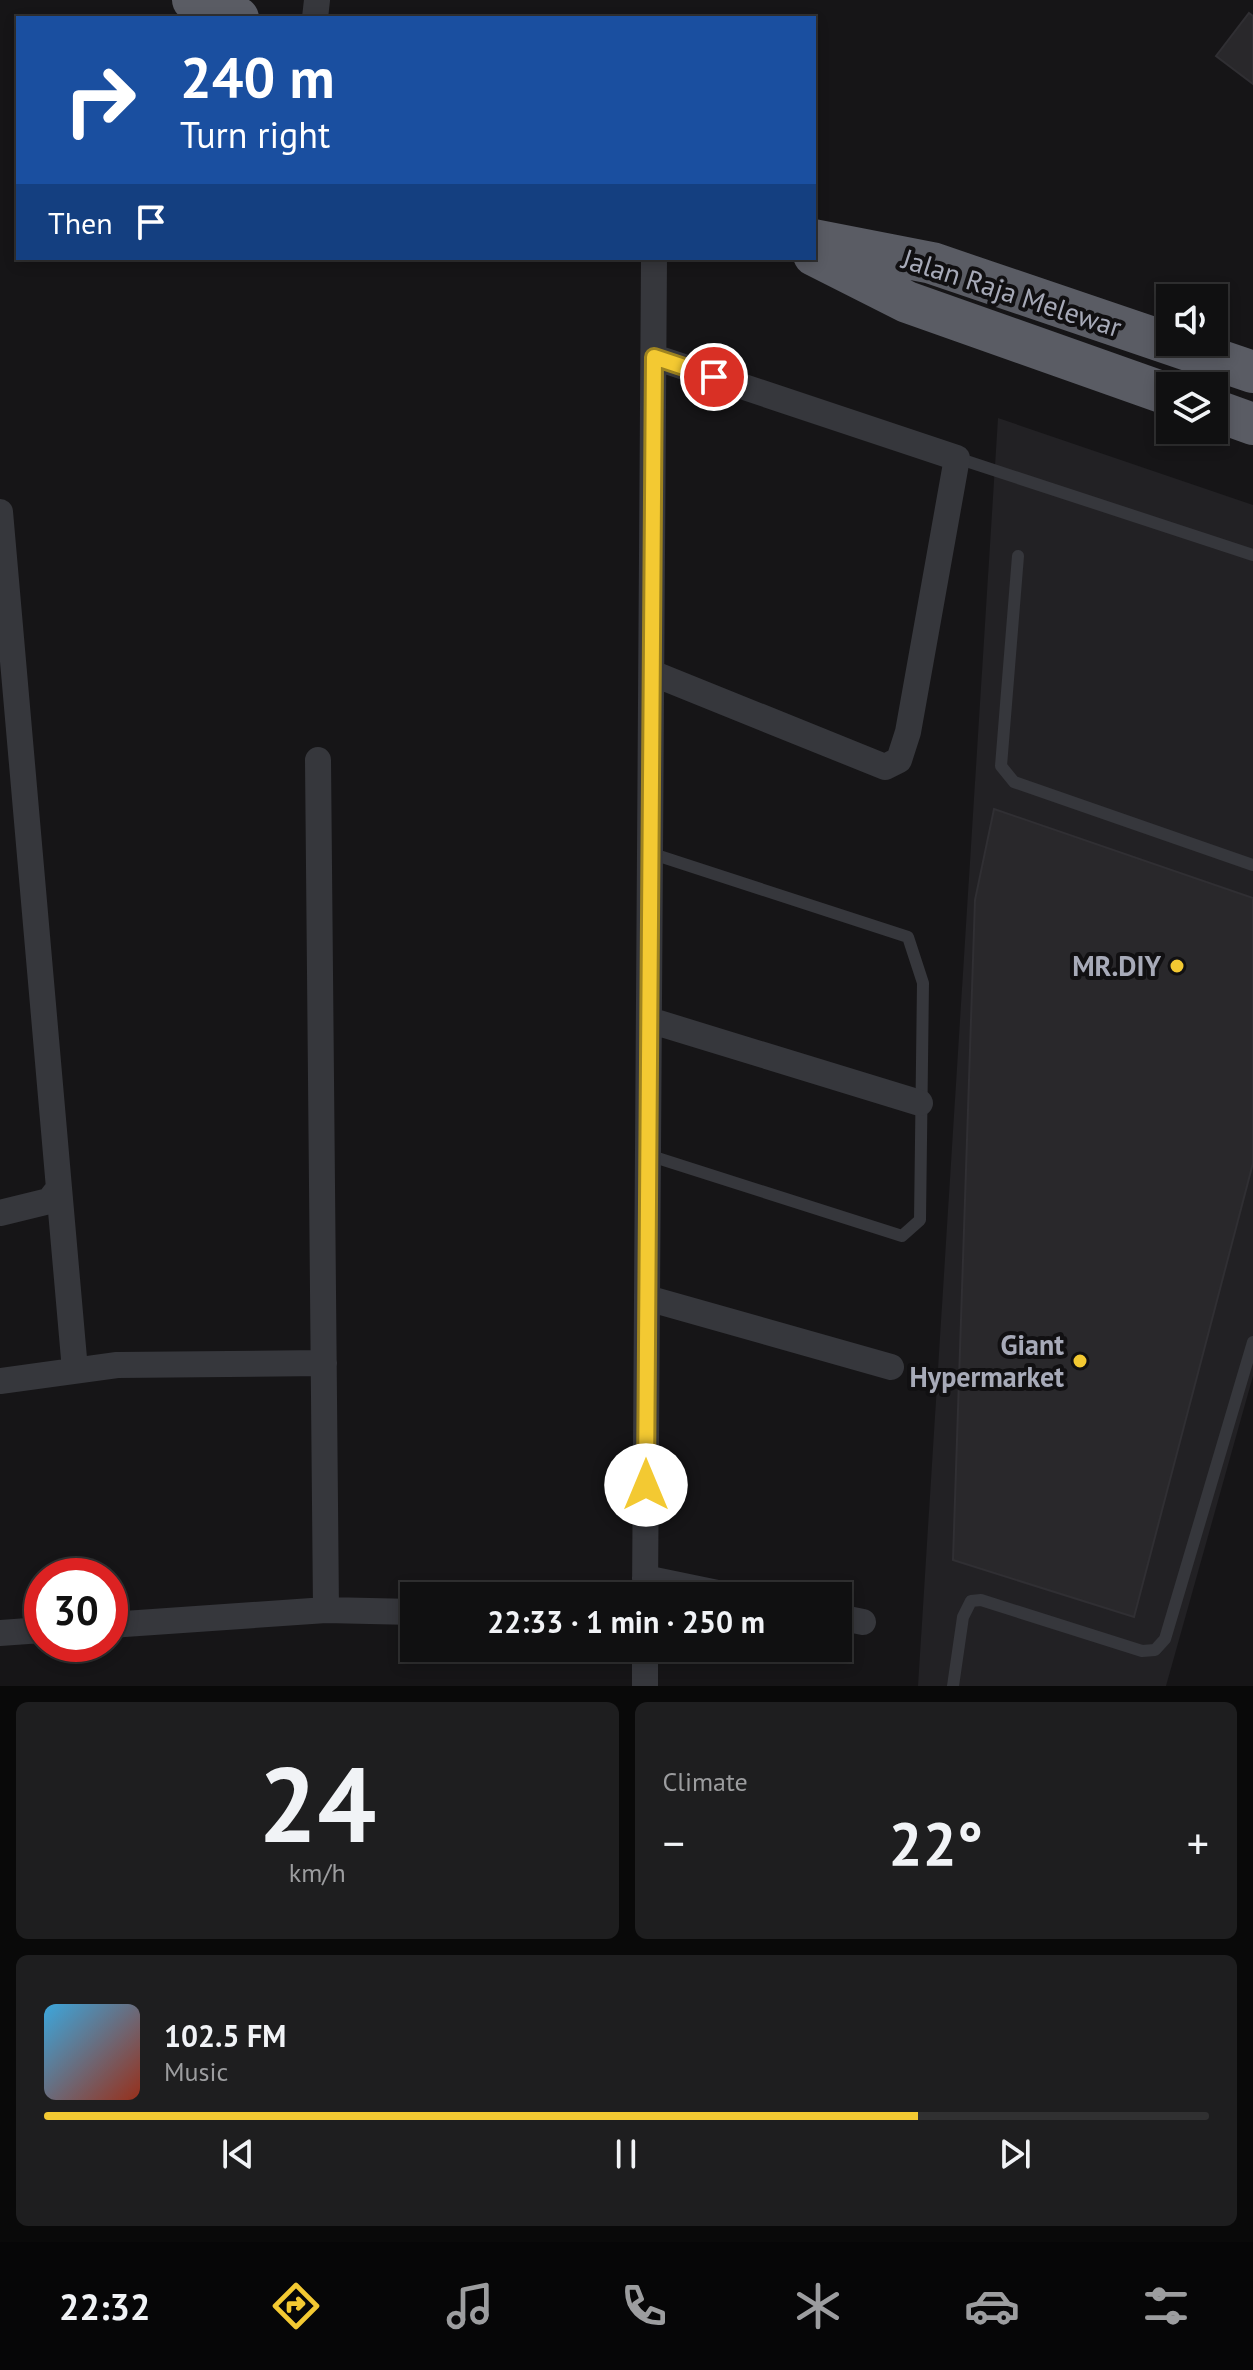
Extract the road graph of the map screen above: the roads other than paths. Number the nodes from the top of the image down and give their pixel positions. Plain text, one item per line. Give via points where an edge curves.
1 (193, 0) edge
2 (233, 16) edge
3 (816, 240) edge
4 (816, 256) edge
5 (654, 260) edge
6 (654, 357) junction
7 (1253, 372) edge
8 (1156, 390) edge
9 (1228, 415) edge
10 (1253, 424) edge
11 (957, 458) junction
12 (0, 512) edge
13 (1253, 555) edge
14 (1018, 556) dead end
15 (652, 673) junction
16 (318, 760) dead end
17 (650, 853) junction
18 (1253, 865) edge
19 (649, 1020) junction
20 (920, 1103) junction
21 (648, 1155) junction
22 (59, 1188) junction
23 (0, 1213) edge
24 (647, 1298) junction
25 (1253, 1342) edge
26 (324, 1363) junction
27 (891, 1367) dead end
28 (75, 1370) junction
29 (0, 1381) edge
30 (645, 1582) edge
31 (326, 1610) junction
32 (400, 1612) edge
33 (128, 1624) edge
34 (24, 1631) edge
35 (0, 1633) edge
36 (645, 1662) edge
37 (645, 1686) edge
38 (953, 1686) edge

1 - 2 highway
3 - 7 highway, Jalan Raja Melewar via 932,263
4 - 8 highway, Jalan Raja Melewar via 907,302
5 - 6 street
6 - 11 street
6 - 15 street
9 - 10 highway
11 - 13 lane
11 - 15 street via 899,760 885,767
12 - 22 street
14 - 18 lane via 1001,766 1014,782
15 - 17 street
16 - 26 street
17 - 19 street
17 - 20 lane via 908,937 923,983
19 - 20 street
19 - 21 street
20 - 21 lane via 920,1220 902,1236
21 - 24 street
22 - 23 street via 49,1201
22 - 28 street
24 - 27 street
24 - 30 street
25 - 38 lane via 1165,1639 1155,1650 1142,1651 971,1601 963,1617
26 - 28 street
26 - 31 street
28 - 29 street
31 - 32 street
31 - 33 street
34 - 35 street
36 - 37 street

